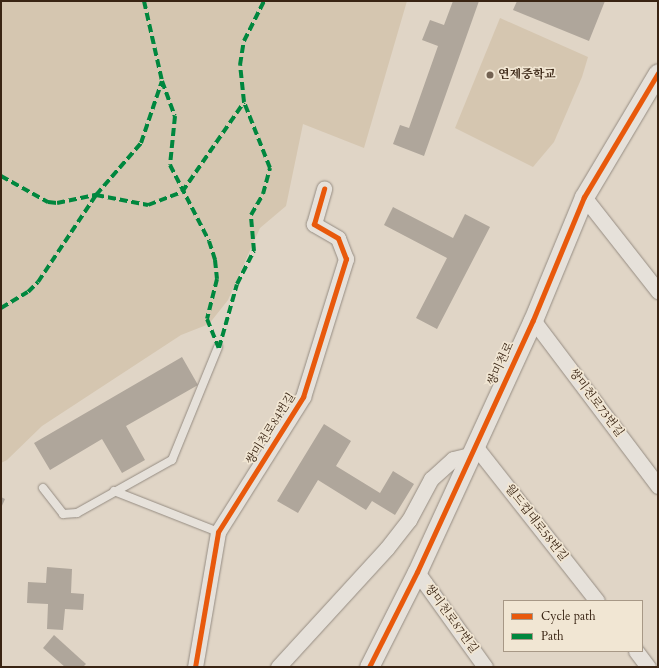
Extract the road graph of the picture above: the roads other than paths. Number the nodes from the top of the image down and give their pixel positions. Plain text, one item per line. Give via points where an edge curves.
1 (658, 73) edge
2 (324, 188) dead end
3 (584, 197) junction
4 (658, 292) edge
5 (533, 320) junction
6 (218, 347) dead end
7 (472, 451) junction
8 (658, 486) edge
9 (43, 488) dead end
10 (114, 491) junction
11 (218, 532) junction
12 (417, 572) junction
13 (596, 600) edge
14 (637, 652) edge
15 (195, 667) edge
16 (278, 667) edge
17 (369, 667) edge
18 (485, 667) edge
19 (648, 667) edge

1 - 3 street, 쌍미천로
2 - 11 street, 쌍미천로84번길 via 314,224 338,238 346,259 344,266 303,397
3 - 4 street
3 - 5 street, 쌍미천로
5 - 7 street, 쌍미천로
5 - 8 street, 쌍미천로73번길
6 - 10 lane via 172,460
7 - 12 street, 쌍미천로
7 - 13 street, 월드컵대로58번길
7 - 16 street via 453,459 431,480 409,520 387,548
9 - 10 lane via 63,514 77,513
10 - 11 lane
11 - 15 street, 쌍미천로84번길
12 - 17 street, 쌍미천로
12 - 18 street, 쌍미천로87번길
14 - 19 street

